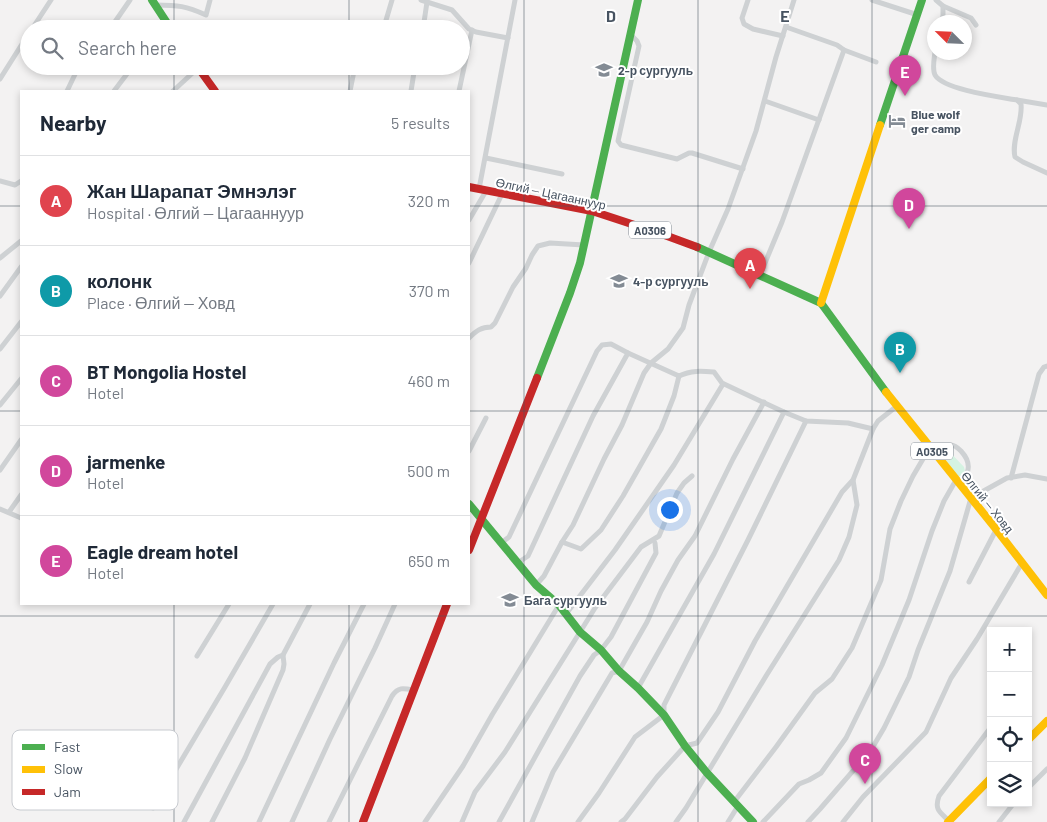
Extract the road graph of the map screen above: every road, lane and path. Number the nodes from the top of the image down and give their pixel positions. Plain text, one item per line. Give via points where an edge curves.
1 (51, 0) edge
2 (130, 0) edge
3 (210, 0) edge
4 (392, 0) edge
5 (420, 0) edge
6 (515, 0) edge
7 (638, 0) edge
8 (748, 0) edge
9 (794, 0) edge
10 (876, 0) edge
11 (922, 0) edge
12 (936, 0) edge
13 (153, 2) edge
14 (427, 2) junction
15 (942, 6) junction
16 (918, 15) junction
17 (943, 15) edge
18 (38, 20) edge
19 (116, 20) edge
20 (165, 20) edge
21 (386, 20) edge
22 (424, 20) edge
23 (460, 20) edge
24 (976, 25) dead end
25 (786, 27) junction
26 (472, 30) joint
27 (630, 34) junction
28 (783, 36) junction
29 (508, 38) junction
30 (470, 39) edge
31 (20, 48) edge
32 (844, 50) junction
33 (934, 60) edge
34 (876, 62) dead end
35 (75, 75) edge
36 (126, 75) edge
37 (190, 75) edge
38 (204, 75) edge
39 (353, 75) edge
40 (413, 75) edge
41 (462, 75) edge
42 (0, 79) edge
43 (67, 90) edge
44 (115, 90) edge
45 (174, 90) edge
46 (214, 90) edge
47 (350, 90) edge
48 (410, 90) edge
49 (459, 90) edge
50 (1017, 100) junction
51 (765, 101) junction
52 (1047, 105) edge
53 (819, 120) junction
54 (486, 158) junction
55 (743, 169) junction
56 (1047, 173) edge
57 (562, 174) dead end
58 (0, 181) edge
59 (20, 182) edge
60 (470, 187) edge
61 (483, 190) junction
62 (502, 194) junction
63 (592, 211) junction
64 (470, 218) edge
65 (20, 242) edge
66 (584, 245) junction
67 (709, 252) junction
68 (0, 258) edge
69 (470, 261) edge
70 (20, 268) edge
71 (760, 275) junction
72 (0, 296) edge
73 (821, 303) junction
74 (20, 323) edge
75 (470, 337) edge
76 (0, 348) edge
77 (628, 353) junction
78 (651, 363) junction
79 (1047, 366) edge
80 (679, 376) junction
81 (20, 380) edge
82 (724, 384) junction
83 (764, 402) junction
84 (0, 404) edge
85 (897, 406) junction
86 (784, 412) junction
87 (486, 418) dead end
88 (806, 420) junction
89 (873, 429) junction
90 (20, 441) edge
91 (929, 446) junction
92 (470, 449) edge
93 (0, 470) edge
94 (692, 476) dead end
95 (1011, 478) junction
96 (1047, 479) edge
97 (853, 480) junction
98 (956, 480) junction
99 (962, 487) junction
100 (20, 496) edge
101 (971, 498) junction
102 (470, 505) edge
103 (0, 509) edge
104 (9, 512) junction
105 (20, 518) edge
106 (481, 518) junction
107 (996, 530) junction
108 (562, 542) junction
109 (501, 543) junction
110 (656, 543) dead end
111 (470, 547) edge
112 (519, 562) junction
113 (1022, 563) junction
114 (969, 582) dead end
115 (536, 585) junction
116 (1047, 595) edge
117 (228, 605) edge
118 (272, 605) edge
119 (309, 605) edge
120 (363, 605) edge
121 (395, 605) edge
122 (447, 605) edge
123 (559, 605) junction
124 (566, 614) junction
125 (580, 632) junction
126 (601, 650) junction
127 (283, 655) junction
128 (197, 656) dead end
129 (619, 671) junction
130 (638, 688) junction
131 (413, 690) junction
132 (664, 715) junction
133 (1047, 721) edge
134 (987, 732) edge
135 (1032, 736) edge
136 (685, 746) junction
137 (178, 766) edge
138 (1047, 769) edge
139 (707, 772) junction
140 (987, 782) edge
141 (1032, 784) edge
142 (736, 804) junction
143 (1011, 807) edge
144 (625, 821) edge
145 (948, 821) edge
146 (184, 822) edge
147 (212, 822) edge
148 (259, 822) edge
149 (292, 822) edge
150 (329, 822) edge
151 (363, 822) edge
152 (425, 822) edge
153 (462, 822) edge
154 (499, 822) edge
155 (532, 822) edge
156 (578, 822) edge
157 (676, 822) edge
158 (728, 822) edge
159 (753, 822) edge
160 (763, 822) edge
161 (808, 822) edge
162 (842, 822) edge
163 (999, 822) edge

1 - 18 street
2 - 19 street
3 - 13 street via 206,15 191,8
4 - 21 street
5 - 14 street
6 - 29 street
7 - 27 main road
8 - 28 street via 742,18 744,24
9 - 25 street
10 - 16 street
11 - 16 main road
12 - 15 street
13 - 20 main road
14 - 22 street
14 - 23 street via 452,10
15 - 17 street
15 - 24 street via 971,18
16 - 73 main road
25 - 28 street
25 - 32 street
26 - 29 street
26 - 30 street
27 - 55 street via 639,46 618,141 621,145 677,159 689,153
27 - 63 main road
28 - 51 street
29 - 54 street
31 - 42 street
32 - 34 street
32 - 53 street
33 - 50 street via 933,69 939,80 969,92
35 - 43 street
36 - 44 street
37 - 45 street
38 - 46 main road
39 - 47 street
40 - 48 street
41 - 49 street
50 - 52 street
50 - 56 street via 1022,110 1013,149 1015,156
51 - 53 street
51 - 55 street
53 - 71 street
54 - 57 street
54 - 61 street
55 - 67 street
58 - 59 street via 15,185
60 - 61 main road, Өлгий — Цагааннуур / A0306
61 - 62 main road, Өлгий — Цагааннуур / A0306
61 - 64 street
62 - 63 main road, Өлгий — Цагааннуур / A0306
62 - 69 street
63 - 66 main road
63 - 67 main road, Өлгий — Цагааннуур / A0306
65 - 68 street
66 - 75 street via 550,242 538,246 496,323 475,331
66 - 106 main road via 570,292
67 - 71 main road, Өлгий — Цагааннуур / A0306
67 - 78 street via 683,328
70 - 72 street
71 - 73 main road, Өлгий — Цагааннуур / A0306
73 - 85 main road, Өлгий — Ховд / A0305
74 - 76 street
77 - 78 street
77 - 109 street via 611,344 602,345 597,351 509,537
77 - 112 street via 593,416 528,556
78 - 80 street
78 - 108 street
79 - 95 street via 1039,374
80 - 82 street via 700,370 714,372
80 - 108 street via 661,429 601,530 581,549
81 - 84 street
82 - 83 street
82 - 124 street via 674,465
83 - 86 street
83 - 129 street via 695,536 661,590
85 - 89 street
85 - 91 main road, Өлгий — Ховд / A0305
86 - 88 street
86 - 130 street via 714,554
87 - 92 street
88 - 89 street via 848,423
88 - 132 street via 664,705
89 - 97 street
90 - 93 street
91 - 98 main road, Өлгий — Ховд / A0305
91 - 99 street via 952,445 965,456 969,465
91 - 142 street via 890,529 881,580 852,648
94 - 125 street via 677,493 659,536 641,547
95 - 96 street via 1025,475
95 - 101 street
97 - 136 street via 842,492 755,641 718,712 697,743
97 - 139 street via 857,505 849,536 838,560
98 - 99 main road, Өлгий — Ховд / A0305
98 - 160 street via 944,500 882,665 846,738 821,773 800,784
99 - 101 main road, Өлгий — Ховд / A0305
100 - 104 street
101 - 107 main road, Өлгий — Ховд / A0305
101 - 161 street via 950,571 909,677 884,728 871,750
102 - 106 main road
103 - 104 street
104 - 105 street
106 - 109 main road
106 - 111 main road
107 - 113 main road, Өлгий — Ховд / A0305
107 - 114 street
108 - 115 street
109 - 112 main road
110 - 126 street via 656,553
112 - 115 main road
113 - 116 main road, Өлгий — Ховд / A0305
113 - 162 street via 951,678 926,732
115 - 123 main road
117 - 128 street
118 - 137 street
119 - 127 street
120 - 148 street
121 - 149 street
122 - 131 main road
123 - 124 main road
123 - 152 street via 463,766
124 - 125 main road
125 - 126 main road
125 - 153 street via 505,752 475,792
126 - 129 main road
126 - 154 street via 580,676
127 - 146 street via 270,664
127 - 147 street via 283,670 249,749
129 - 130 main road
129 - 155 street via 612,673 553,772
130 - 132 main road
131 - 150 street via 401,688 392,696
131 - 151 main road
132 - 136 main road
132 - 156 street via 635,737
133 - 135 main road
134 - 145 street via 939,796 938,810
136 - 139 main road
136 - 144 street
138 - 141 street
139 - 142 main road
139 - 157 street
140 - 145 main road
142 - 158 street
142 - 159 main road
143 - 163 street

